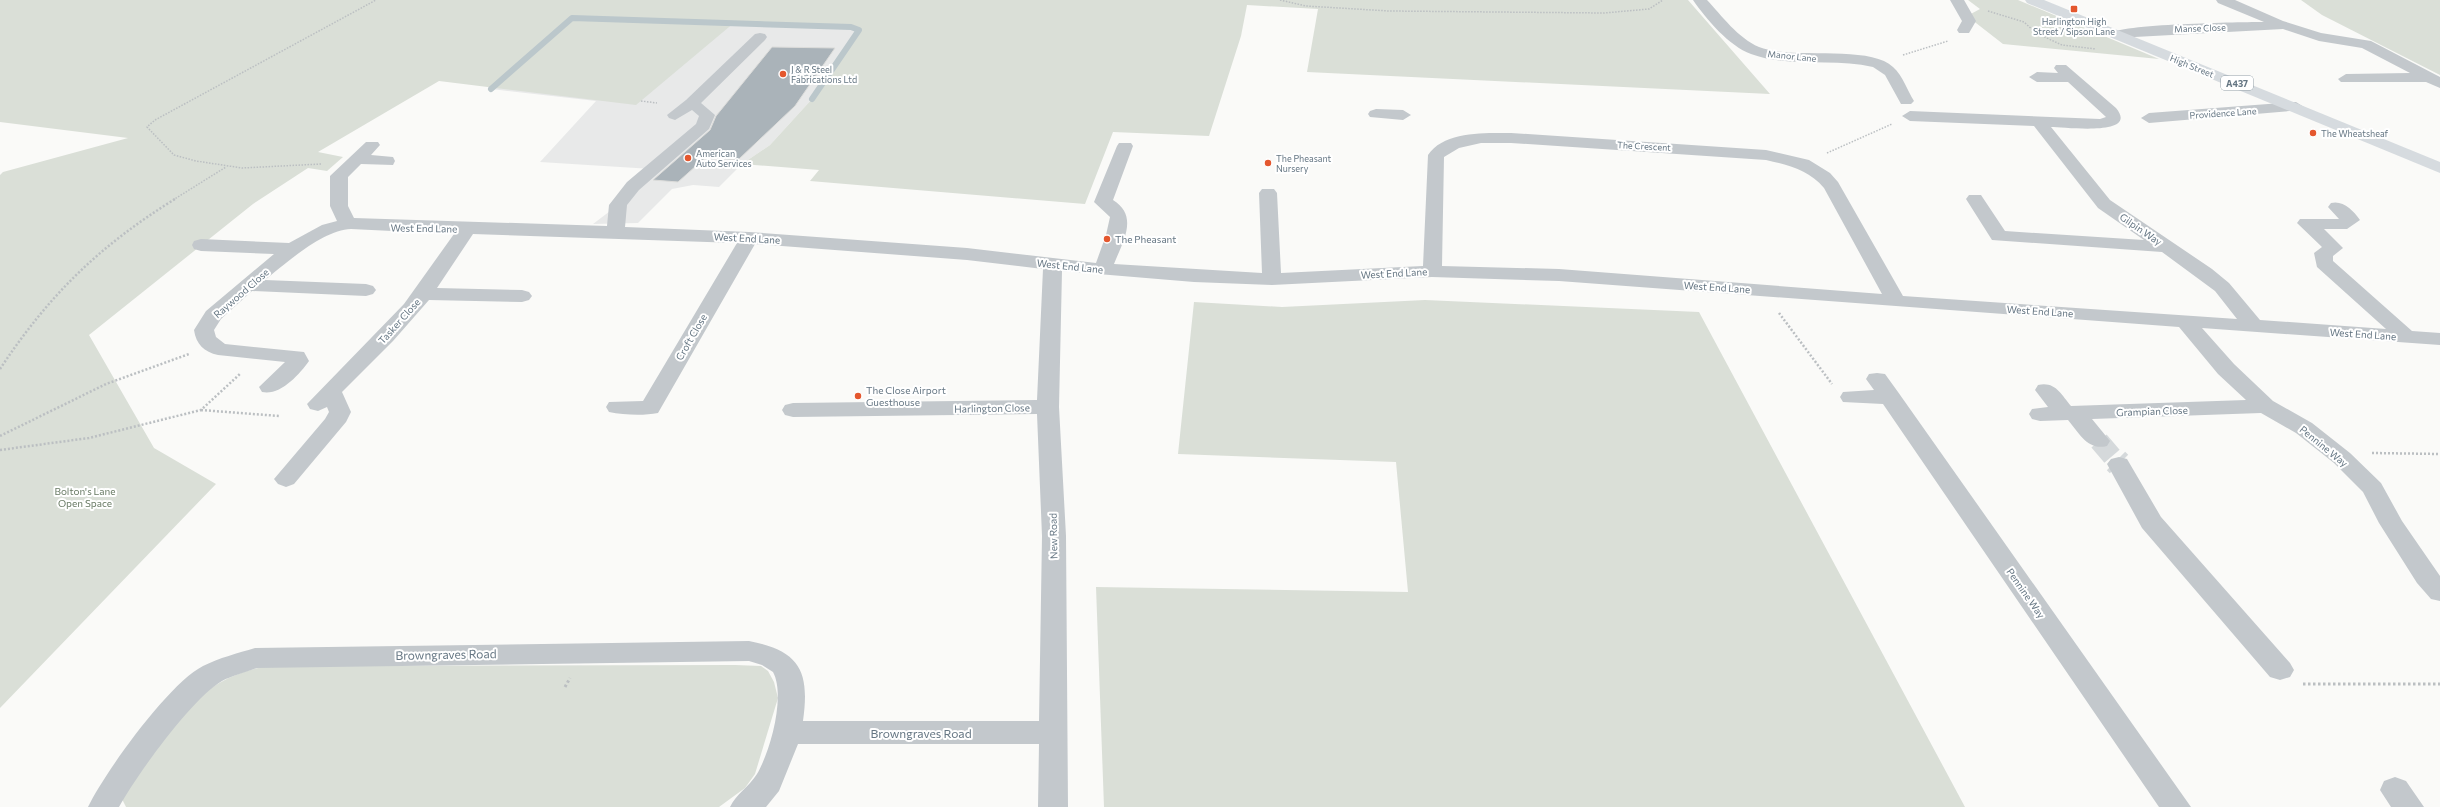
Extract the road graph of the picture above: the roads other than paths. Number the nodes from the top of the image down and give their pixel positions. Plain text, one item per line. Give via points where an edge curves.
1 (1700, 0) edge
2 (1957, 0) edge
3 (2032, 0) edge
4 (2223, 0) edge
5 (2284, 25) junction
6 (1964, 30) road end
7 (2116, 34) junction
8 (760, 37) dead end
9 (1892, 55) road end
10 (1881, 65) junction
11 (2037, 77) dead end
12 (2346, 79) dead end
13 (2434, 80) edge
14 (1906, 101) dead end
15 (692, 103) junction
16 (2296, 107) junction
17 (1376, 114) dead end
18 (675, 115) dead end
19 (1403, 115) dead end
20 (1910, 116) road end
21 (2149, 118) dead end
22 (2038, 121) junction
23 (372, 145) dead end
24 (1125, 146) dead end
25 (356, 159) junction
26 (387, 161) dead end
27 (2440, 168) edge
28 (1268, 192) dead end
29 (1975, 199) dead end
30 (2337, 206) dead end
31 (347, 224) junction
32 (467, 229) junction
33 (614, 232) junction
34 (749, 238) junction
35 (202, 245) dead end
36 (2166, 247) junction
37 (294, 249) junction
38 (1053, 265) junction
39 (1102, 270) junction
40 (1432, 271) junction
41 (1272, 279) junction
42 (250, 285) junction
43 (366, 290) dead end
44 (423, 294) junction
45 (522, 296) dead end
46 (1896, 301) junction
47 (2185, 322) junction
48 (2254, 326) junction
49 (2408, 337) junction
50 (2440, 339) edge
51 (270, 387) dead end
52 (2046, 390) dead end
53 (1852, 398) dead end
54 (2265, 406) junction
55 (617, 407) dead end
56 (1048, 407) junction
57 (793, 410) dead end
58 (2069, 413) junction
59 (2040, 414) dead end
60 (2098, 441) tunnel mouth
61 (2119, 464) tunnel mouth
62 (286, 480) dead end
63 (2440, 592) edge
64 (2288, 677) road end
65 (1054, 732) junction
66 (787, 733) junction
67 (103, 807) edge
68 (745, 807) edge
69 (1052, 807) edge
70 (2176, 807) edge

1 - 10 street, Manor Lane via 1746,46 1755,51 1778,56 1860,61
2 - 6 street via 1969,21
3 - 7 main road, High Street / A437
4 - 5 street, Manse Close
5 - 7 street, Manse Close
5 - 13 street, Manse Close via 2319,37 2366,44
7 - 16 main road, High Street / A437
8 - 15 street
9 - 10 street via 1894,59
10 - 14 street via 1888,70
11 - 22 street via 2066,73 2114,116 2114,120 2100,124
12 - 13 street, Manse Close
15 - 18 street
15 - 33 street via 710,118 628,192 618,205
16 - 21 street, Providence Lane
16 - 27 main road, High Street / A437
17 - 19 street
20 - 22 street
22 - 36 street, Gilpin Way via 2104,204
23 - 25 street
24 - 39 street via 1103,202 1113,208 1119,217
25 - 26 street
25 - 31 street via 339,176 339,206
28 - 41 street
29 - 36 street via 1999,236
30 - 49 street via 2350,220 2341,225 2306,223 2334,248 2323,253 2324,262
31 - 32 street, West End Lane
31 - 37 street, Raywood Close via 322,232
32 - 33 street, West End Lane
32 - 44 street, Tasker Close via 451,249
33 - 34 street, West End Lane
34 - 38 street, West End Lane via 967,254
34 - 55 street, Croft Close via 650,408
35 - 37 street
36 - 48 street, Gilpin Way via 2222,287
37 - 42 street, Raywood Close
38 - 39 street, West End Lane
38 - 56 street, New Road
39 - 41 street, West End Lane
40 - 41 street, West End Lane
40 - 46 street, West End Lane via 1558,275
40 - 46 street, The Crescent via 1436,155 1455,142 1482,138 1511,138 1744,152 1780,157 1803,164 1832,186
42 - 43 street
42 - 51 street, Raywood Close via 213,315 204,330 206,340 213,346 232,352 297,356 298,361
44 - 45 street
44 - 62 street, Tasker Close via 379,343 324,397 340,412 335,422
46 - 47 street, West End Lane
47 - 48 street, West End Lane
47 - 54 street, Pennine Way via 2226,369
48 - 49 street, West End Lane
49 - 50 street, West End Lane
52 - 58 street
53 - 70 street, Pennine Way via 1883,388
54 - 58 street, Grampian Close
54 - 63 street, Pennine Way via 2304,428 2372,488 2426,577
56 - 57 street, Harlington Close
56 - 65 street, New Road via 1054,536
58 - 59 street, Grampian Close
58 - 60 street
61 - 64 street via 2151,522
65 - 66 street, Browngraves Road
65 - 69 street, New Road
66 - 67 street, Browngraves Road via 793,692 789,678 783,666 761,653 749,651 259,657 220,669 186,694 120,777
66 - 68 street, Browngraves Road via 768,781 761,792

